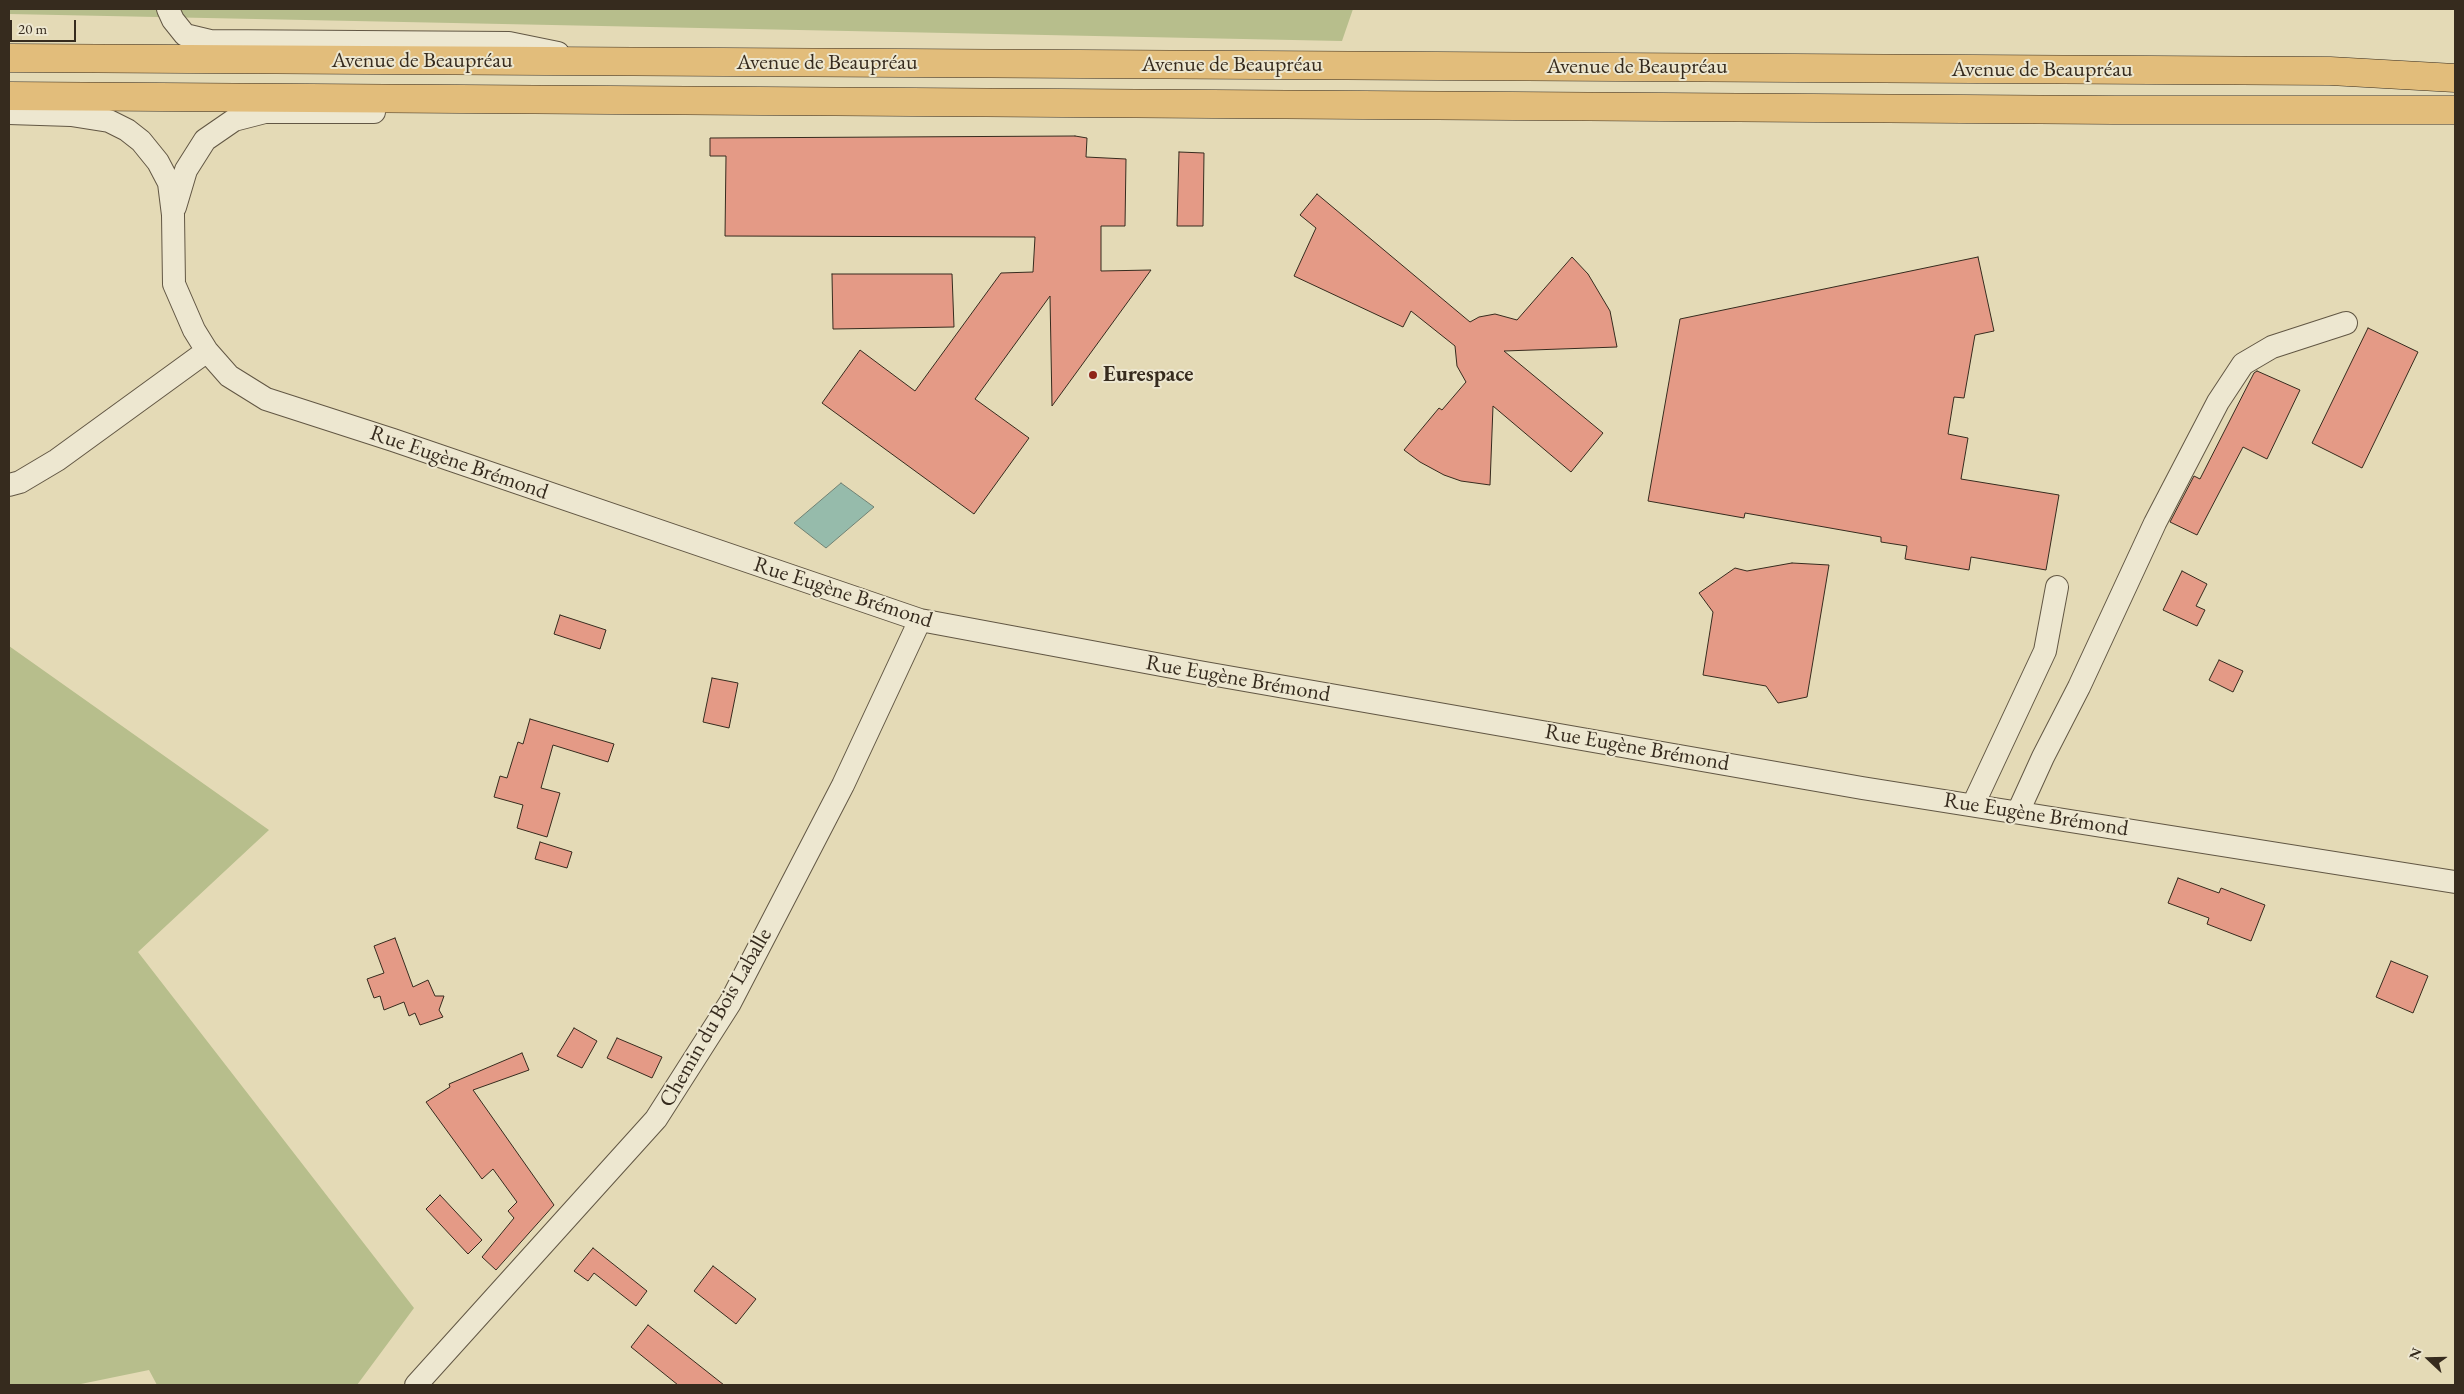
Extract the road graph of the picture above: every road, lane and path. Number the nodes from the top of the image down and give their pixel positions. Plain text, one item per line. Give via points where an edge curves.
1 (168, 9) edge
2 (9, 58) edge
3 (2455, 61) edge
4 (596, 62) junction
5 (2330, 71) junction
6 (2455, 78) edge
7 (9, 96) edge
8 (669, 101) junction
9 (2197, 110) junction
10 (2455, 110) edge
11 (9, 113) edge
12 (2455, 129) edge
13 (173, 215) junction
14 (2346, 323) dead end
15 (207, 351) junction
16 (9, 485) edge
17 (2057, 587) dead end
18 (920, 620) junction
19 (1973, 805) junction
20 (2018, 812) junction
21 (2455, 882) edge
22 (416, 1385) edge

1 - 4 street via 185,34 210,41 509,43
2 - 4 highway, Avenue de Beaupréau
3 - 5 highway via 2359,66
4 - 5 highway, Avenue de Beaupréau
5 - 6 highway, Avenue de Beaupréau
7 - 8 highway, Avenue de Beaupréau
8 - 9 highway, Avenue de Beaupréau
8 - 13 street, Rue Eugène Brémond via 528,112 266,112 234,120 205,140 186,170
9 - 10 highway, Avenue de Beaupréau
9 - 12 highway via 2254,120
11 - 13 street, Rue Eugène Brémond via 71,114 109,121 127,130 142,141 158,162 168,183
13 - 15 street, Rue Eugène Brémond via 174,284
14 - 20 street via 2272,347 2244,364 2238,372 2218,402 2155,523 2080,688 2042,757
15 - 16 street via 57,460
15 - 18 street, Rue Eugène Brémond via 229,376 266,399
17 - 19 street via 2045,651
18 - 19 street, Rue Eugène Brémond via 1199,672
18 - 22 street, Chemin du Bois Laballe via 843,785 730,1003 656,1119
19 - 20 street, Rue Eugène Brémond
20 - 21 street, Rue Eugène Brémond

